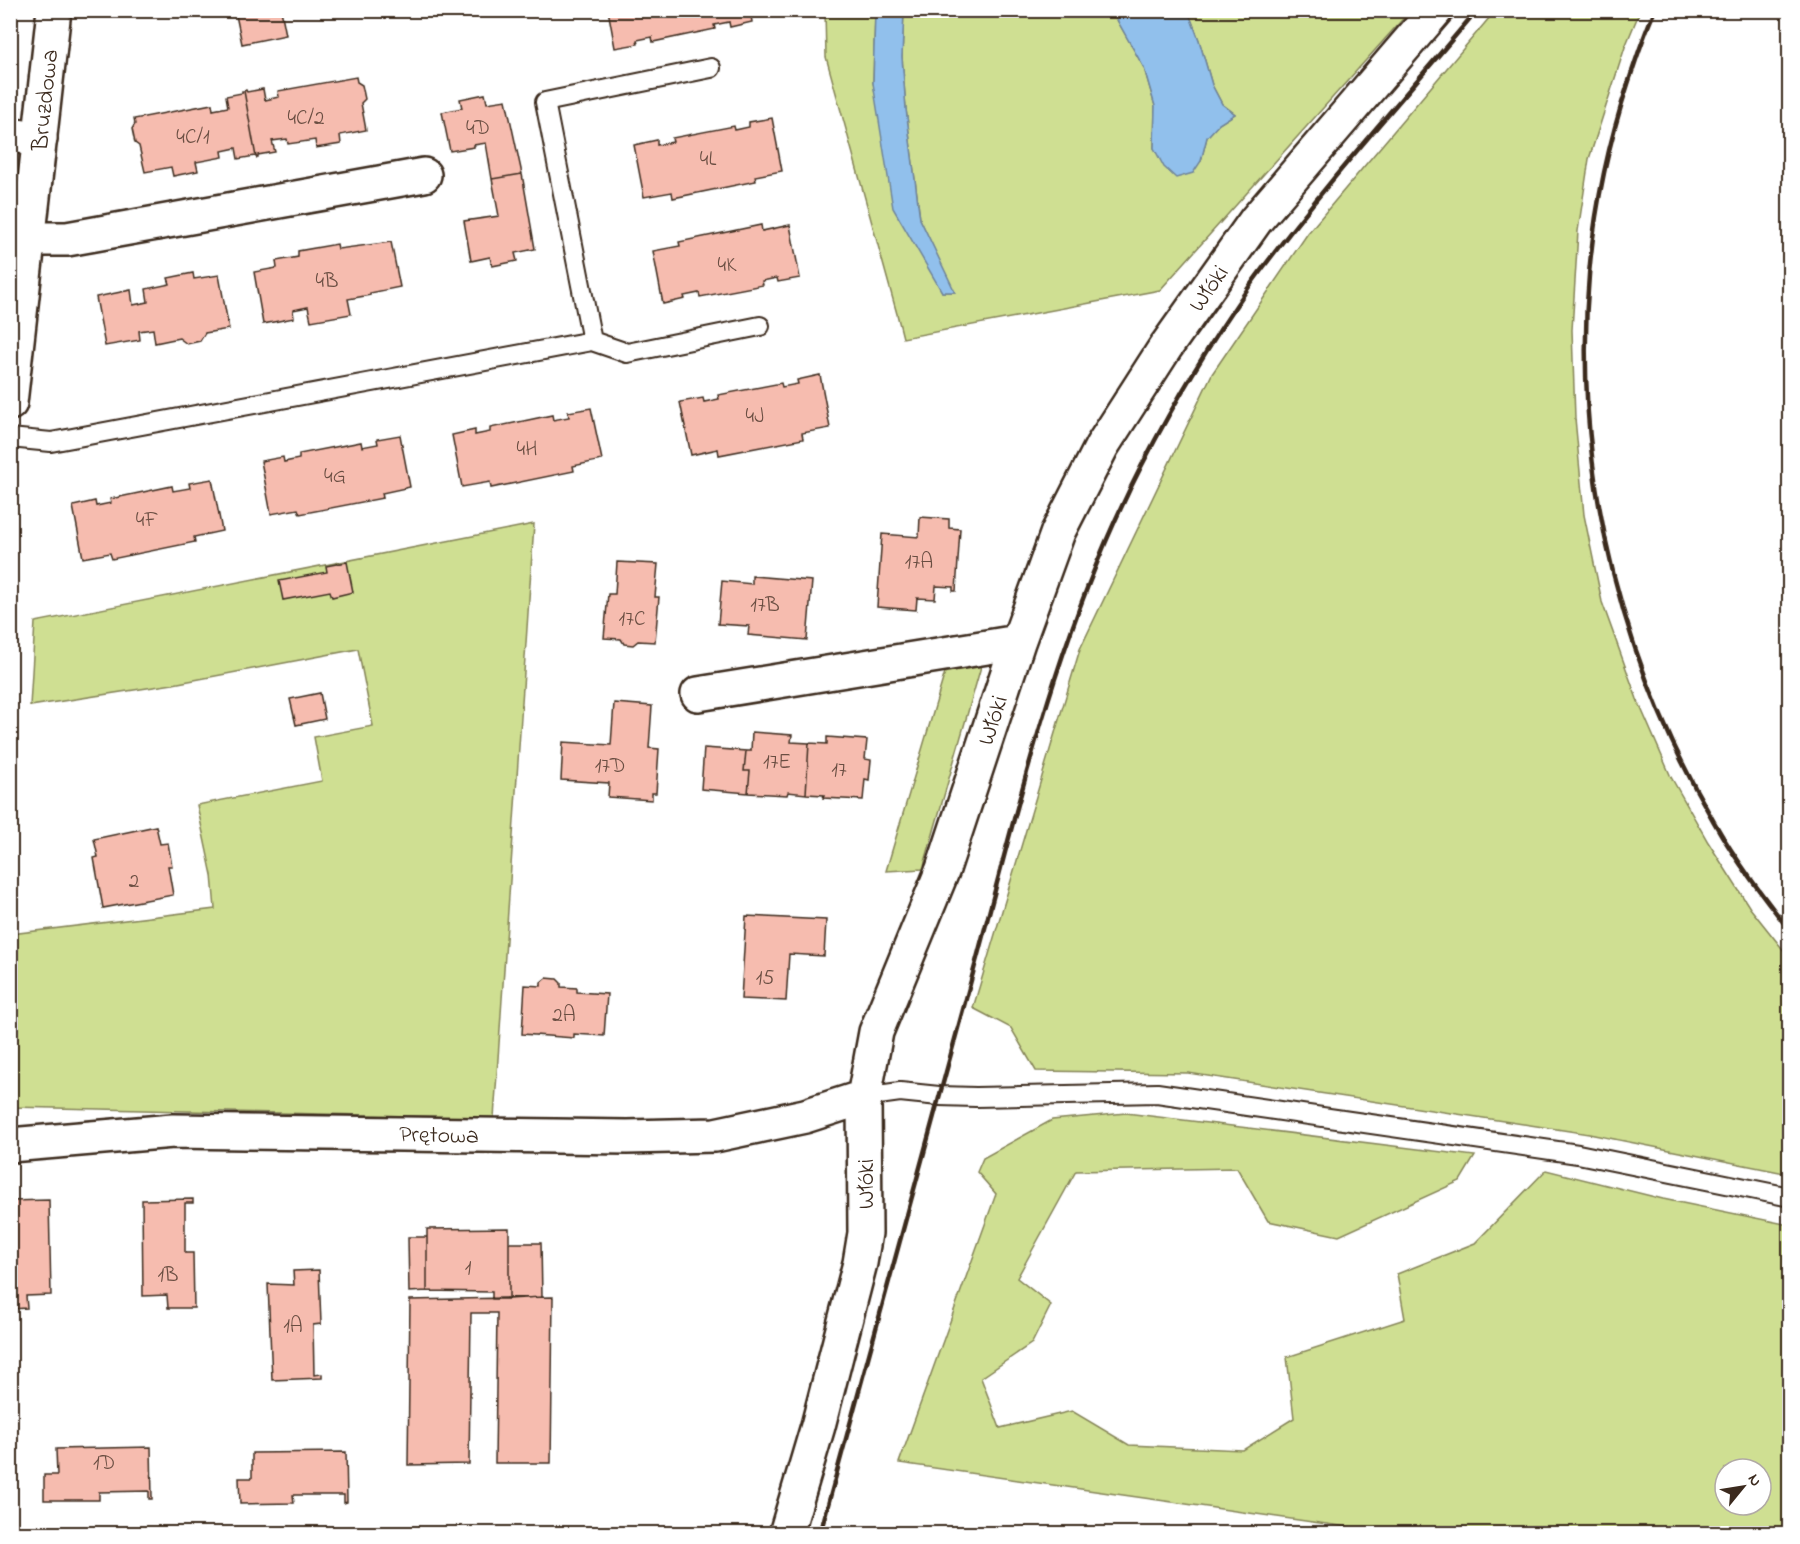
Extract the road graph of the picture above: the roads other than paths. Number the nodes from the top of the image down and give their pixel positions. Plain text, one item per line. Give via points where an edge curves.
1 (1436, 10) edge
2 (54, 11) edge
3 (711, 68) dead end
4 (25, 137) edge
5 (424, 175) dead end
6 (29, 239) junction
7 (760, 326) dead end
8 (592, 340) junction
9 (10, 403) edge
10 (10, 438) edge
11 (1018, 642) junction
12 (698, 693) dead end
13 (864, 1097) junction
14 (10, 1145) edge
15 (1790, 1197) edge
16 (786, 1533) edge

1 - 11 street, Włóki via 1256,220 1166,348 1081,485 1058,532
2 - 4 street, Bruzdowa
3 - 8 lane via 545,102
4 - 6 street, Bruzdowa
5 - 6 street via 67,238
6 - 9 street, Bruzdowa
7 - 8 lane via 627,353
8 - 10 lane via 51,442
11 - 12 street
11 - 13 street, Włóki via 943,869 876,1032
13 - 14 street, Prętowa via 805,1116 715,1136 173,1131
13 - 15 lane via 900,1092 976,1097 1157,1093 1578,1154
13 - 16 street, Włóki via 866,1233 818,1426

